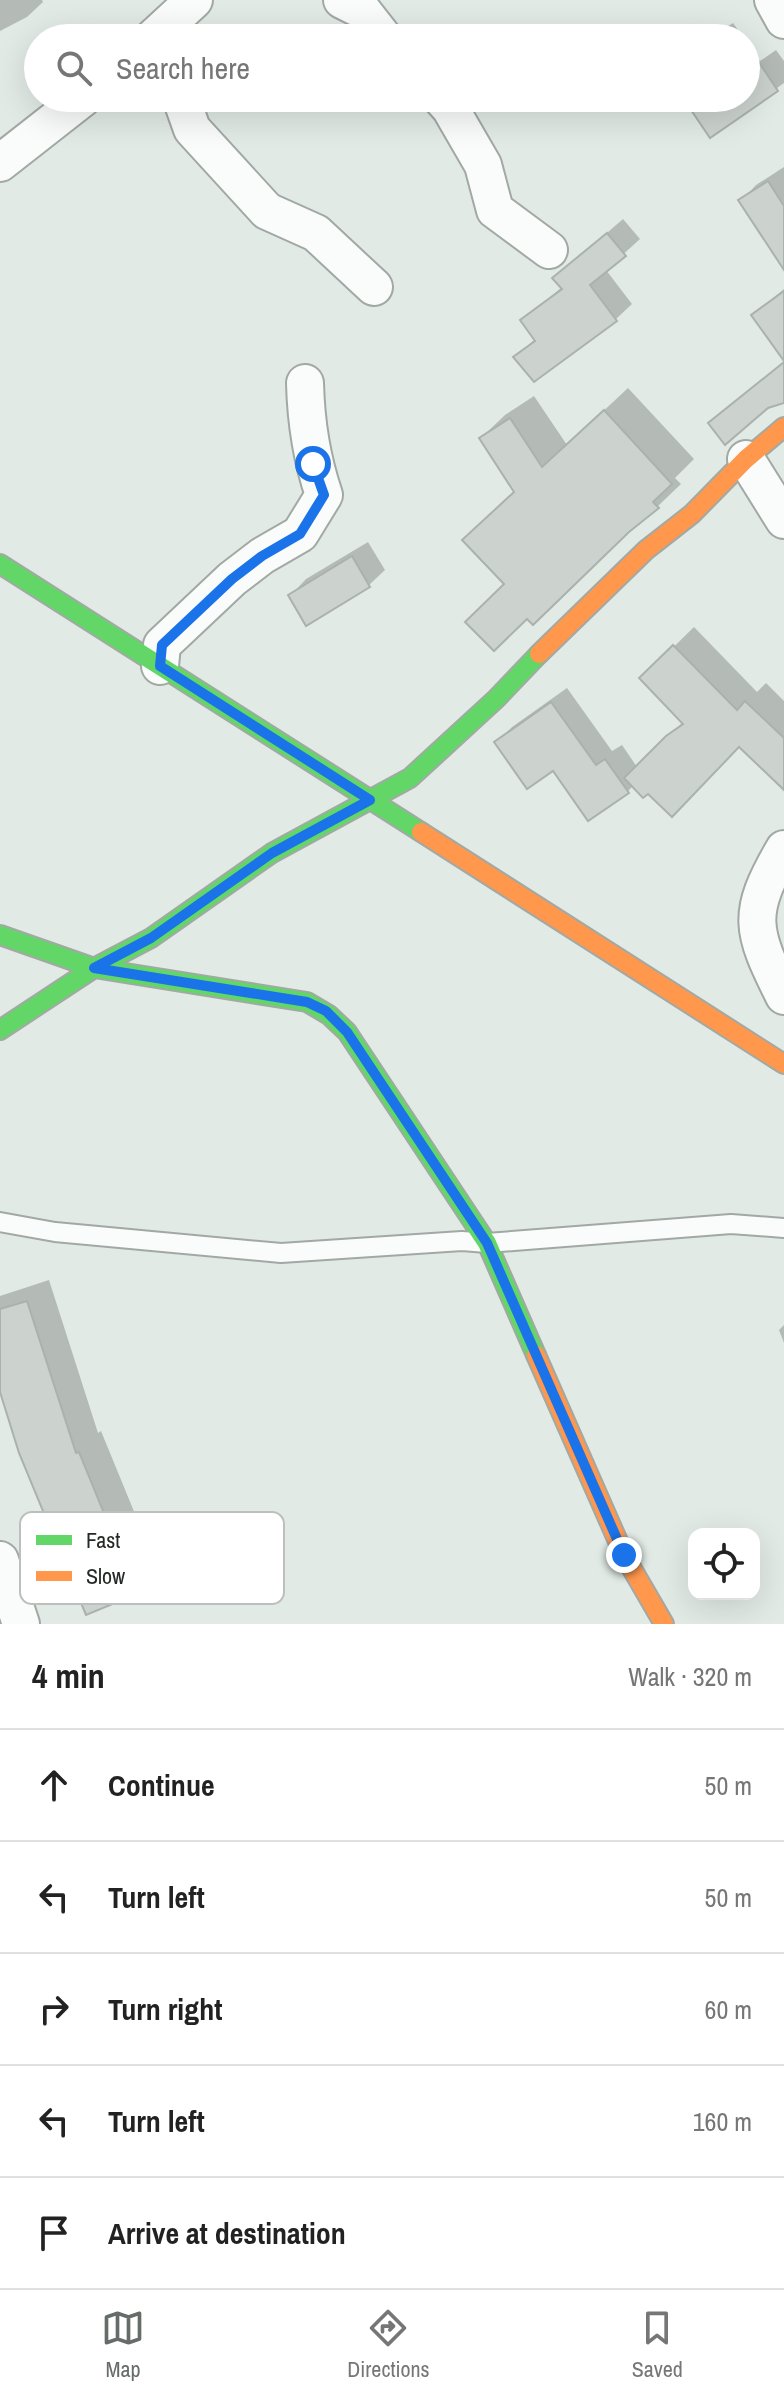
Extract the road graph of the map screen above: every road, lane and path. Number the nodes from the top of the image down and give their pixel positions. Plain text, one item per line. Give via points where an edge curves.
1 (194, 0) edge
2 (342, 0) edge
3 (773, 0) edge
4 (784, 20) edge
5 (168, 24) edge
6 (373, 24) edge
7 (65, 112) edge
8 (186, 112) edge
9 (452, 112) edge
10 (0, 163) edge
11 (549, 250) dead end
12 (374, 287) dead end
13 (305, 383) dead end
14 (784, 427) edge
15 (746, 459) junction
16 (784, 520) edge
17 (0, 564) edge
18 (160, 666) junction
19 (370, 800) junction
20 (784, 849) edge
21 (0, 935) edge
22 (94, 968) junction
23 (784, 996) edge
24 (0, 1030) edge
25 (784, 1064) edge
26 (0, 1222) edge
27 (784, 1228) edge
28 (487, 1243) junction
29 (0, 1560) edge
30 (21, 1624) edge
31 (664, 1624) edge

1 - 5 street
2 - 6 street via 362,10
3 - 4 street
7 - 10 street
8 - 12 street via 192,129 267,211 316,233
9 - 11 street via 483,165 495,210
13 - 18 street via 306,425 324,495 300,534 232,579 162,645
14 - 15 street
15 - 16 street
15 - 19 street via 585,607 422,768
17 - 18 street
18 - 19 street
19 - 22 street via 272,853 151,938
19 - 25 street
20 - 23 street via 765,880 756,913 758,936
21 - 22 street
22 - 24 street
22 - 28 street via 307,1002 326,1011 347,1032
26 - 28 lane via 281,1253
27 - 28 lane via 731,1224
28 - 31 street via 624,1555
29 - 30 street

